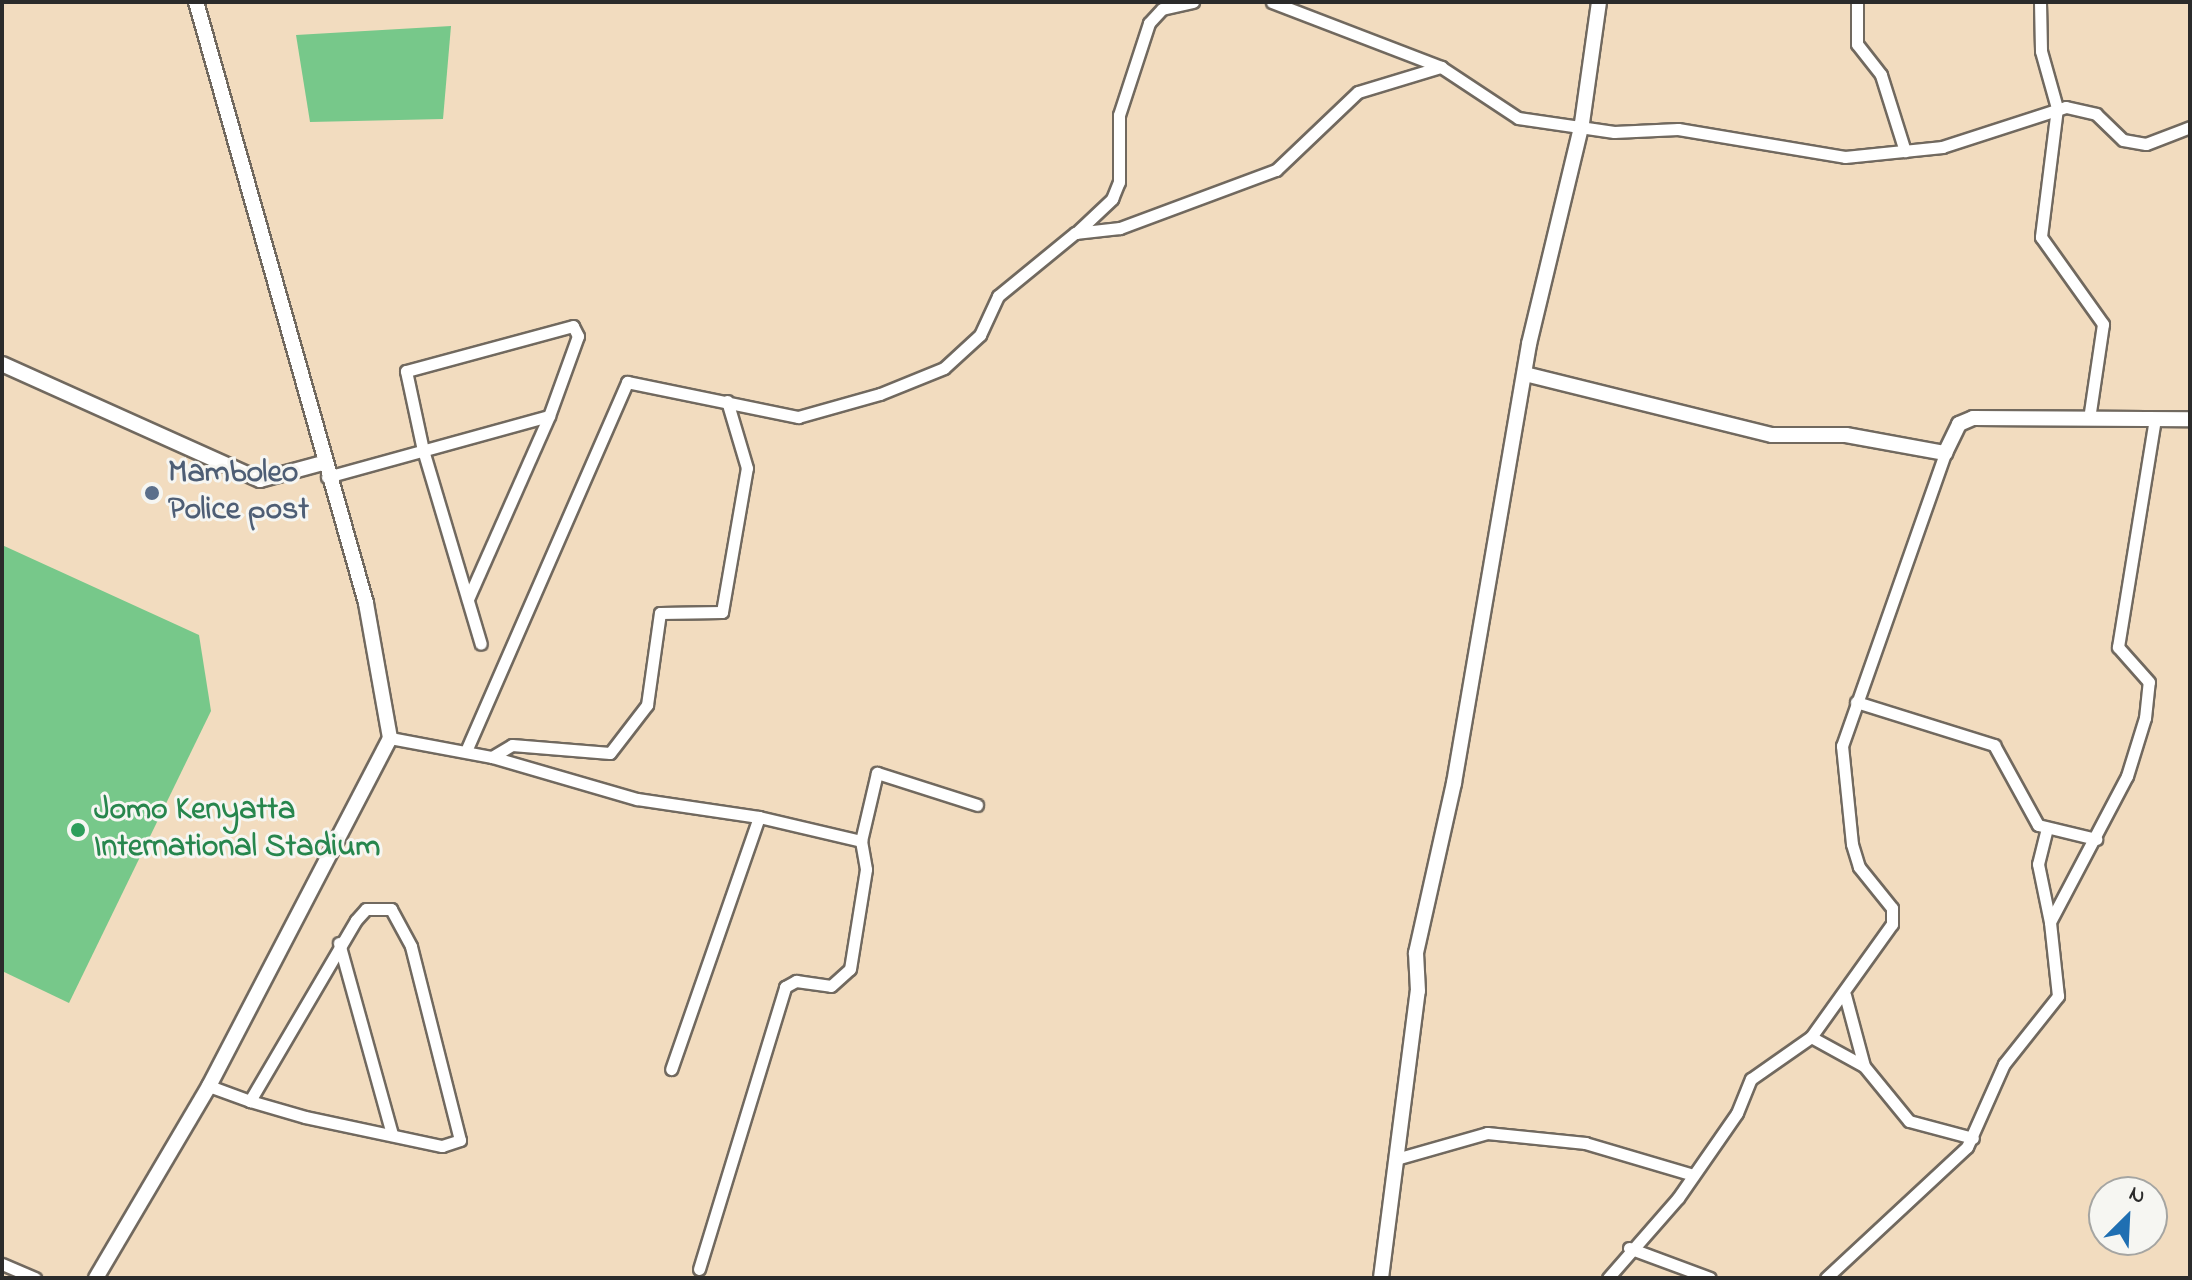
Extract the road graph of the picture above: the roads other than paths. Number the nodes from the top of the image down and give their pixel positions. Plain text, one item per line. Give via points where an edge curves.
1 (196, 2) edge
2 (1193, 2) edge
3 (1272, 2) edge
4 (1599, 2) edge
5 (1857, 2) edge
6 (2040, 2) edge
7 (1290, 3) edge
8 (1441, 67) junction
9 (2057, 108) junction
10 (1582, 123) junction
11 (2190, 127) edge
12 (1905, 151) junction
13 (1075, 233) junction
14 (2, 364) edge
15 (1525, 374) junction
16 (727, 401) junction
17 (549, 416) junction
18 (2089, 419) junction
19 (2155, 419) junction
20 (2190, 419) edge
21 (423, 450) junction
22 (1945, 453) junction
23 (325, 470) junction
24 (468, 599) junction
25 (481, 644) dead end
26 (1856, 702) junction
27 (390, 738) junction
28 (466, 751) junction
29 (492, 757) junction
30 (977, 805) dead end
31 (759, 817) junction
32 (2046, 832) junction
33 (2096, 839) junction
34 (861, 841) junction
35 (2050, 922) junction
36 (339, 943) junction
37 (1845, 995) junction
38 (1811, 1037) junction
39 (1864, 1066) junction
40 (671, 1069) dead end
41 (209, 1086) junction
42 (250, 1101) junction
43 (392, 1134) junction
44 (1973, 1138) junction
45 (1396, 1159) junction
46 (1693, 1175) junction
47 (1629, 1248) junction
48 (2, 1264) edge
49 (699, 1269) dead end
50 (35, 1278) edge
51 (96, 1278) edge
52 (1381, 1278) edge
53 (1608, 1278) edge
54 (1710, 1278) edge
55 (1826, 1278) edge

1 - 23 street
2 - 13 street via 1162,9 1149,23 1119,115 1119,182 1112,199
3 - 7 street
4 - 10 street
5 - 12 street via 1857,44 1881,75
6 - 9 street via 2041,51
7 - 8 street via 1362,41
8 - 10 street via 1518,118
8 - 13 street via 1358,92 1276,170 1120,228
9 - 11 street via 2096,114 2114,135 2146,144
9 - 12 street via 1976,139
9 - 18 street via 2041,237 2103,324
10 - 12 street via 1614,132 1678,129 1819,157
10 - 15 street
13 - 16 street via 998,296 980,335 944,368 821,415 787,416
14 - 23 street via 260,480
15 - 22 street via 1772,435 1846,435
15 - 45 street via 1454,783 1416,953 1418,991
16 - 28 street via 633,380 621,390
16 - 29 street via 747,468 722,612 660,613 647,705 610,753 512,745
17 - 21 street
17 - 21 street via 578,336 571,325 407,370
17 - 24 street
18 - 19 street
18 - 22 street via 1964,420
19 - 20 street
19 - 33 street via 2118,647 2149,682 2145,718
21 - 23 street
21 - 24 street
22 - 26 street
23 - 27 street via 382,664
24 - 25 street
26 - 32 street via 1998,748
26 - 37 street via 1842,746 1844,802 1859,867 1893,916
27 - 28 street
27 - 41 street
28 - 29 street
29 - 31 street via 637,799
30 - 34 street via 880,771
31 - 34 street
31 - 40 street
32 - 33 street
32 - 35 street via 2038,864
33 - 35 street
34 - 49 street via 866,869 850,969 831,986 796,981 785,987
35 - 44 street via 2058,996 2004,1064
36 - 42 street
36 - 43 street
36 - 43 street via 366,909 391,909 403,921 462,1129 452,1146
37 - 38 street
37 - 39 street
38 - 39 street
38 - 46 street via 1751,1079 1737,1113
39 - 44 street via 1909,1121
41 - 42 street
41 - 51 street
42 - 43 street
44 - 55 street
45 - 46 street via 1500,1134 1585,1143
45 - 52 street
46 - 47 street
47 - 53 street
47 - 54 street
48 - 50 street

